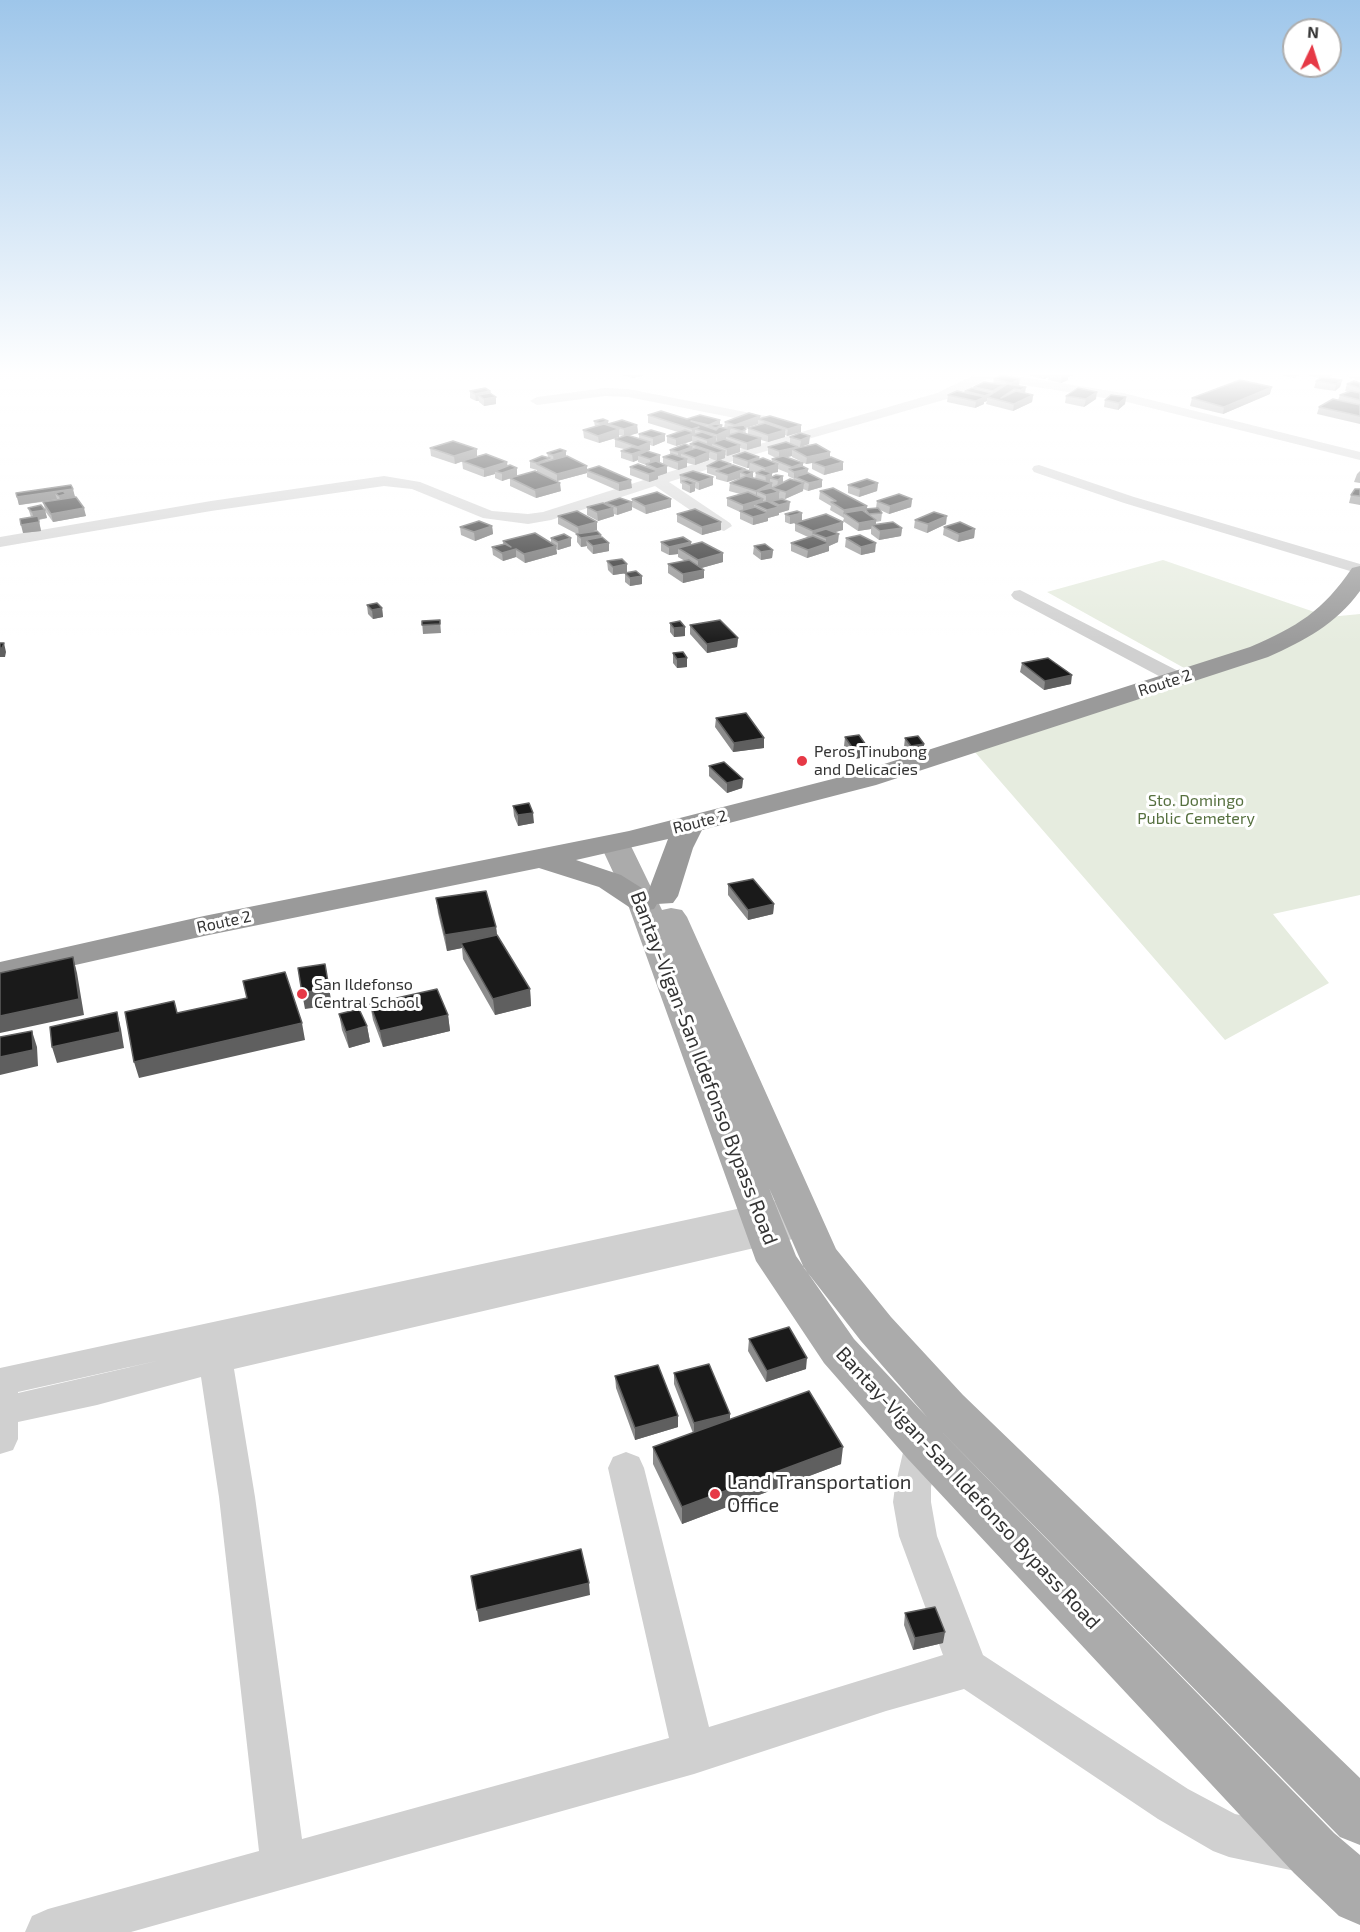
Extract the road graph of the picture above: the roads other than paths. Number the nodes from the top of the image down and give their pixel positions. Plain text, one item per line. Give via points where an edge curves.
1 (709, 465) edge
2 (1039, 469) dead end
3 (657, 481) junction
4 (724, 526) dead end
5 (0, 542) edge
6 (1360, 569) edge
7 (1360, 573) edge
8 (1020, 596) dead end
9 (1179, 679) junction
10 (691, 824) junction
11 (623, 842) junction
12 (541, 859) junction
13 (652, 899) junction
14 (0, 972) edge
15 (783, 1221) junction
16 (213, 1348) junction
17 (1, 1425) edge
18 (923, 1444) junction
19 (626, 1468) dead end
20 (968, 1668) junction
21 (694, 1753) junction
22 (1360, 1817) edge
23 (1314, 1853) junction
24 (283, 1867) junction
25 (1360, 1895) edge
26 (48, 1932) edge

1 - 3 street
2 - 6 street
3 - 4 street
3 - 5 street via 528,519 489,515 414,484 384,481
7 - 9 highway, Route 2 via 1348,595 1329,615 1299,634
8 - 9 street
9 - 10 highway, Route 2 via 866,779
10 - 11 highway, Route 2
10 - 13 highway
11 - 12 highway, Route 2
11 - 13 main road, Bantay-Vigan-San Ildefonso Bypass Road
12 - 13 highway
12 - 14 highway, Route 2 via 204,926
13 - 15 main road, Bantay-Vigan-San Ildefonso Bypass Road
15 - 16 street
15 - 18 main road, Bantay-Vigan-San Ildefonso Bypass Road via 777,1261 839,1351
15 - 22 main road, Bantay-Vigan-San Ildefonso Bypass Road via 819,1257 876,1329 947,1408
16 - 17 street
16 - 24 street via 237,1497
18 - 20 street via 912,1502 918,1536
18 - 23 main road, Bantay-Vigan-San Ildefonso Bypass Road
19 - 21 street
20 - 21 street
20 - 23 street via 1173,1804 1228,1835
21 - 24 street
22 - 23 street
23 - 25 main road, Bantay-Vigan-San Ildefonso Bypass Road
24 - 26 street

